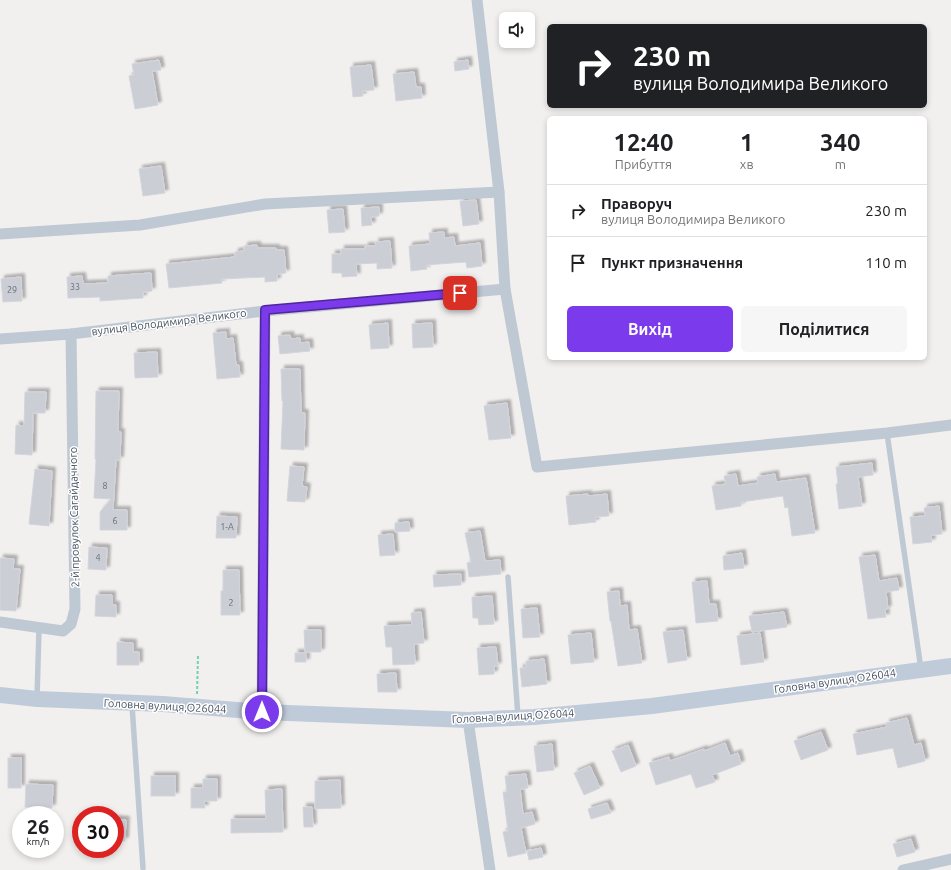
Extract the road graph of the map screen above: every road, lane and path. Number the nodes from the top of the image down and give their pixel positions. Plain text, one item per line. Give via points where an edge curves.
1 (477, 0) edge
2 (499, 192) junction
3 (0, 234) edge
4 (505, 289) junction
5 (265, 310) junction
6 (71, 334) junction
7 (0, 339) edge
8 (951, 425) edge
9 (887, 433) junction
10 (508, 577) dead end
11 (0, 622) edge
12 (39, 628) junction
13 (198, 655) dead end
14 (951, 666) edge
15 (921, 670) junction
16 (0, 695) edge
17 (37, 699) junction
18 (132, 704) junction
19 (196, 707) junction
20 (262, 712) junction
21 (518, 717) junction
22 (468, 720) junction
23 (951, 859) edge
24 (143, 868) dead end
25 (490, 870) edge
26 (903, 870) edge

1 - 2 street
2 - 3 street via 265,204 140,225
2 - 4 street
4 - 5 street, вулиця Володимира Великого
4 - 9 street via 537,467
5 - 6 street, вулиця Володимира Великого
5 - 20 street
6 - 7 street, вулиця Володимира Великого
6 - 12 street, 2-й провулок Сагайдачного via 75,609 71,624 63,631
8 - 9 street
9 - 15 lane
10 - 21 lane
11 - 12 street, 2-й провулок Сагайдачного
12 - 17 lane
13 - 19 path
14 - 15 main road, Головна вулиця,О26044
15 - 21 main road, Головна вулиця,О26044 via 652,706
16 - 17 main road, Головна вулиця,О26044
17 - 18 main road, Головна вулиця,О26044
18 - 19 main road, Головна вулиця,О26044
18 - 24 lane
19 - 20 main road, Головна вулиця,О26044
20 - 22 main road, Головна вулиця,О26044
21 - 22 main road, Головна вулиця,О26044
22 - 25 street
23 - 26 street

